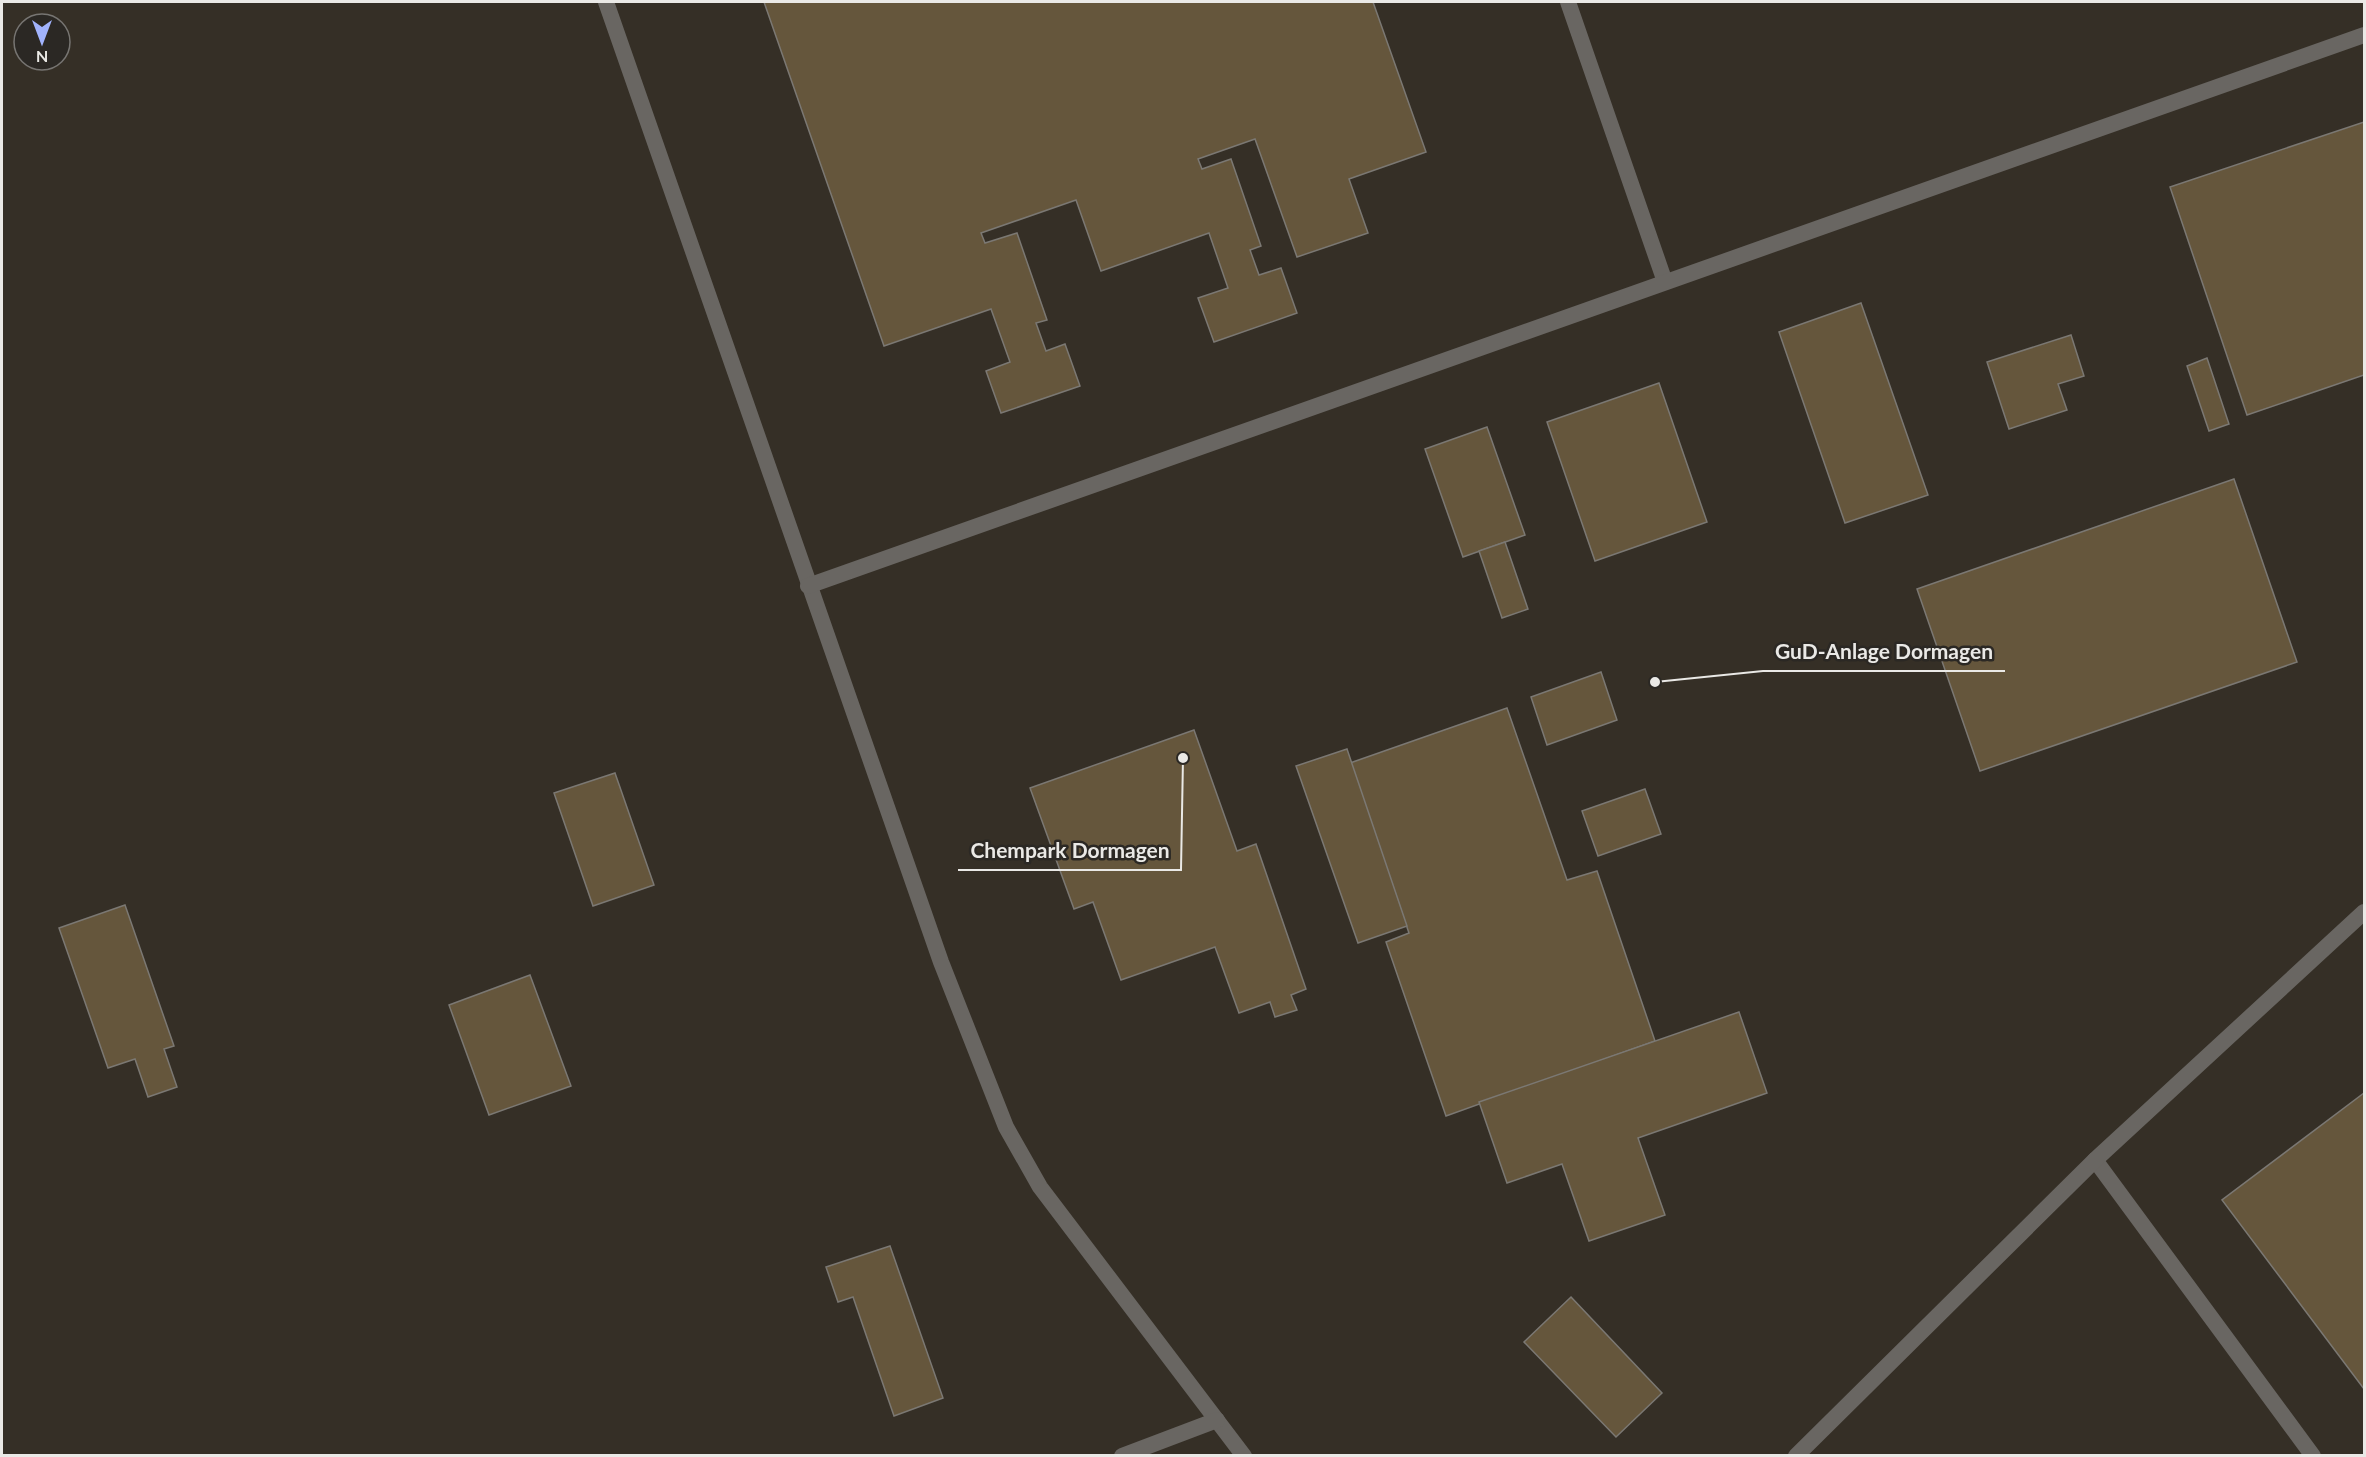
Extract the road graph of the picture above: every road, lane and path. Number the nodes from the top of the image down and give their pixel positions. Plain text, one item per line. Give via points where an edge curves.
1 (606, 2) edge
2 (1568, 2) edge
3 (2364, 34) edge
4 (1665, 282) junction
5 (808, 586) junction
6 (2363, 915) edge
7 (2095, 1160) junction
8 (1218, 1420) junction
9 (1122, 1455) edge
10 (1244, 1455) edge
11 (1796, 1455) edge
12 (2313, 1455) edge

1 - 5 lane
2 - 4 lane
3 - 4 lane
4 - 5 lane
5 - 8 lane via 941,962 1006,1127 1040,1187
6 - 7 lane
7 - 11 lane
7 - 12 lane
8 - 9 lane
8 - 10 lane

